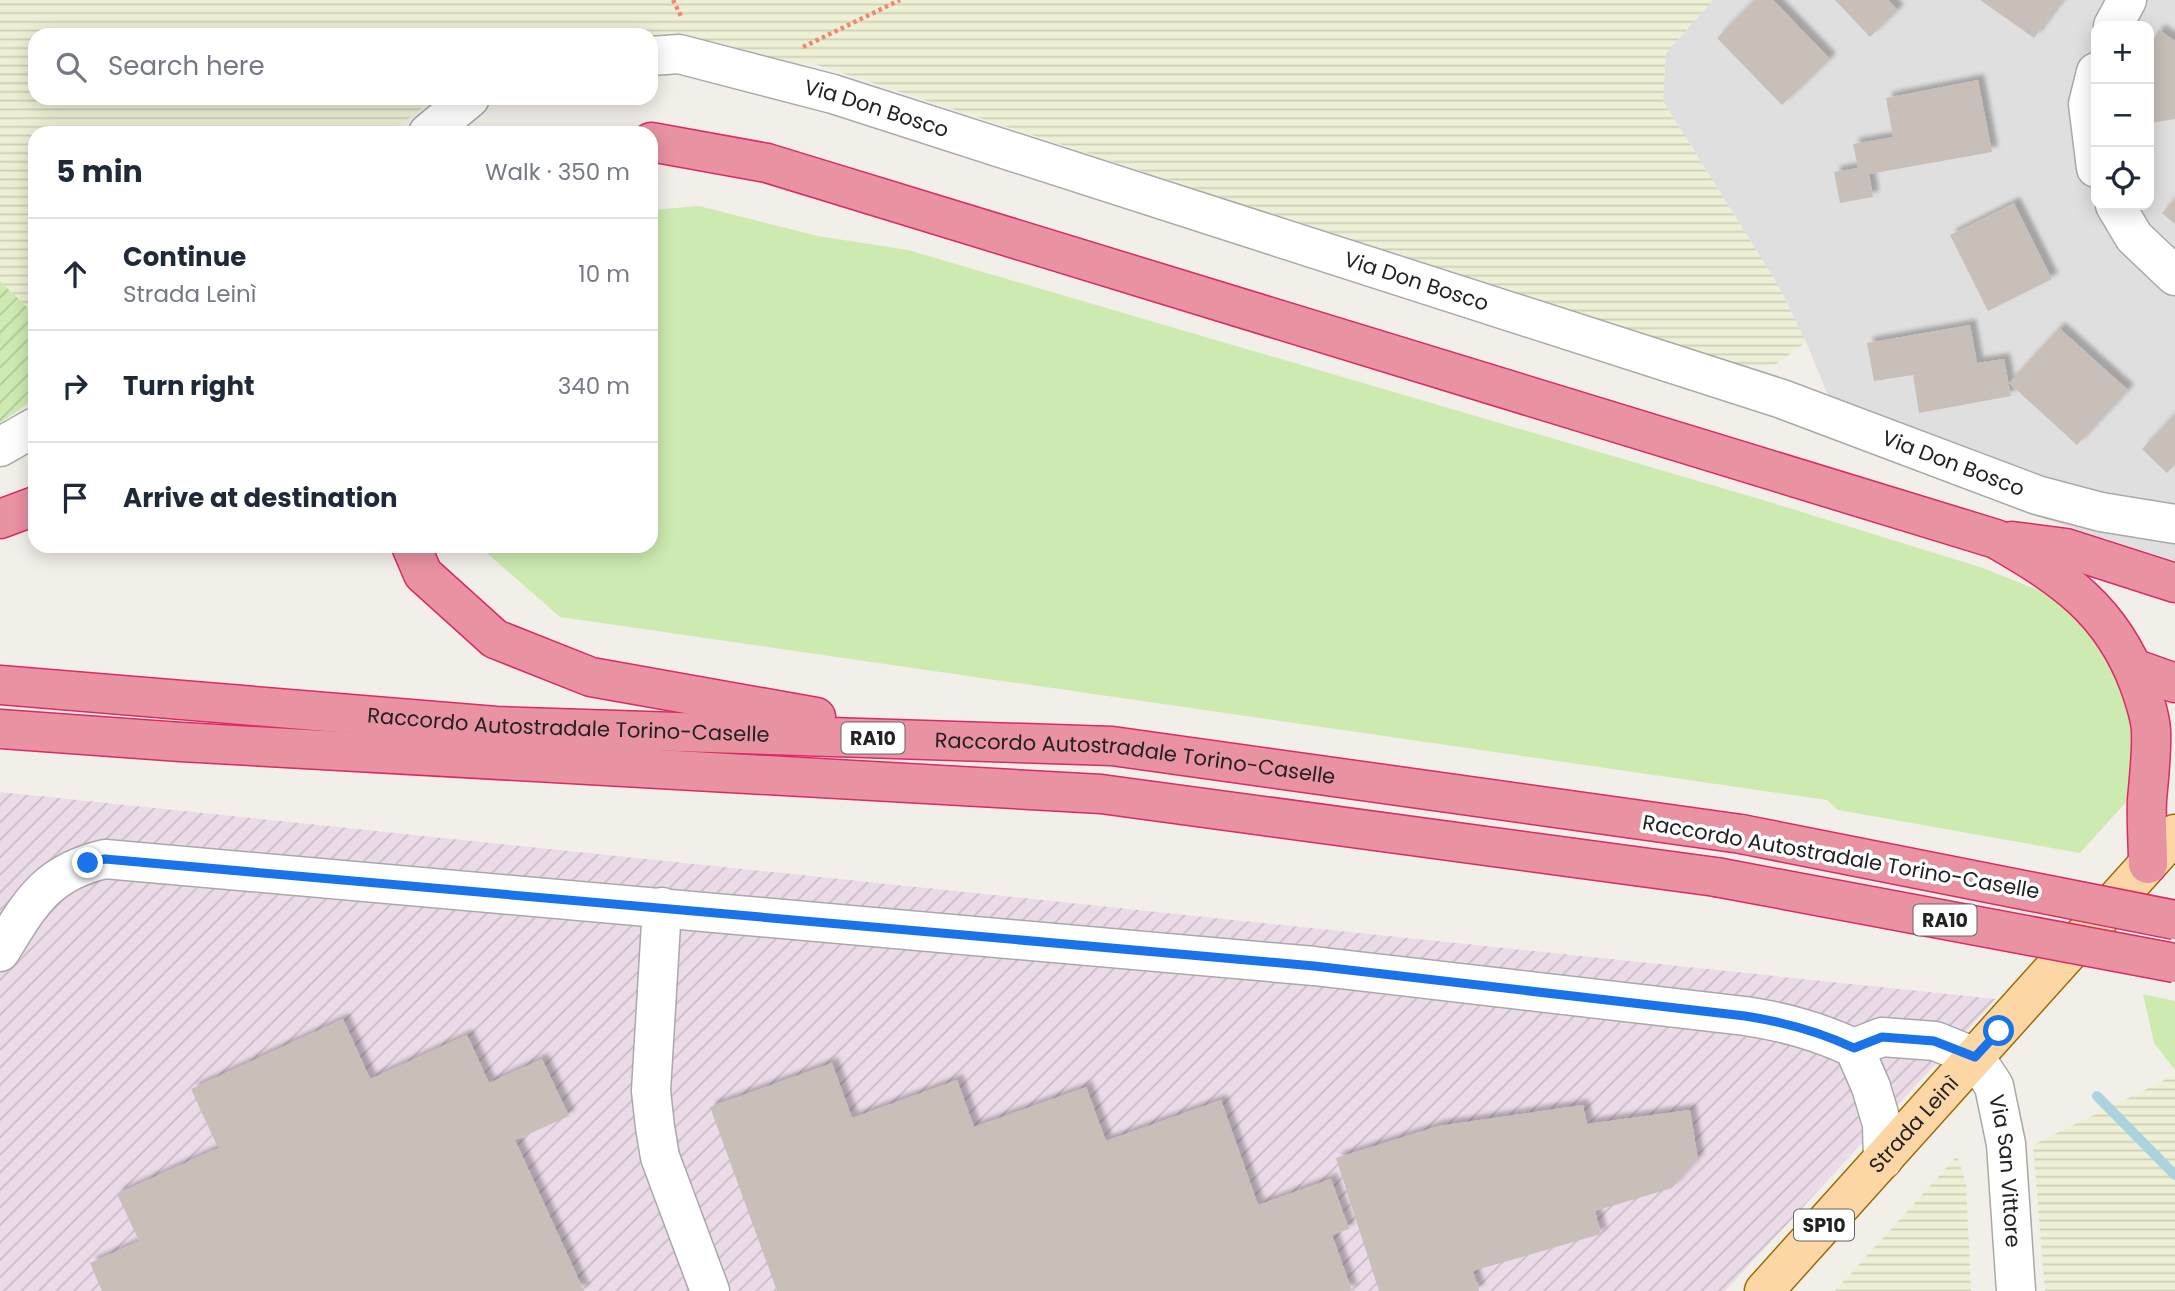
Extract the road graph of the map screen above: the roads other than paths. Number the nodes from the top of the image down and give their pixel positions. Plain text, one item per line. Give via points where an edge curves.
1 (2127, 0) edge
2 (2116, 21) edge
3 (658, 56) edge
4 (2093, 84) edge
5 (462, 105) edge
6 (436, 126) edge
7 (658, 143) edge
8 (2093, 147) edge
9 (2118, 210) edge
10 (2175, 276) edge
11 (28, 431) edge
12 (0, 447) edge
13 (28, 509) edge
14 (0, 519) edge
15 (2175, 524) edge
16 (1996, 539) junction
17 (414, 553) edge
18 (2175, 583) edge
19 (2133, 668) junction
20 (2175, 683) edge
21 (0, 685) edge
22 (0, 729) edge
23 (953, 741) junction
24 (181, 742) junction
25 (0, 752) edge
26 (2175, 834) edge
27 (2148, 864) junction
28 (662, 907) junction
29 (2175, 919) edge
30 (0, 953) edge
31 (2175, 963) edge
32 (1854, 1048) junction
33 (1975, 1057) junction
34 (1883, 1160) junction
35 (710, 1291) edge
36 (1764, 1291) edge
37 (2016, 1291) edge

1 - 2 street
3 - 15 street, Via Don Bosco via 679,54 833,94 1782,399 2037,495
4 - 8 street via 2088,104
5 - 6 street
7 - 16 highway via 767,163
9 - 10 street via 2134,236
11 - 12 street
13 - 14 highway
16 - 18 highway via 2066,548
16 - 19 highway via 2049,570 2080,595 2115,635
17 - 23 highway via 423,574 495,639 591,677
19 - 20 highway
19 - 27 highway via 2151,727
21 - 23 highway, Raccordo Autostradale Torino-Caselle / RA10 via 496,726
22 - 24 highway, Raccordo Autostradale Torino-Caselle / RA10
23 - 29 highway, Raccordo Autostradale Torino-Caselle / RA10, bridge via 1111,746 1741,834
24 - 25 highway
24 - 31 highway, Raccordo Autostradale Torino-Caselle / RA10, bridge via 1101,794 1716,877
26 - 27 main road, Strada Leinì / SP10
27 - 33 main road, Strada Leinì / SP10
28 - 30 street via 105,859 52,882 32,900
28 - 32 street via 1314,966 1745,1016 1785,1022
28 - 35 street via 651,1091 655,1128 660,1157
32 - 33 street via 1882,1037 1934,1041
32 - 34 street via 1882,1124
33 - 34 main road, Strada Leinì / SP10
33 - 37 street, Via San Vittore via 1994,1086 2006,1144
34 - 36 main road, Strada Leinì / SP10

